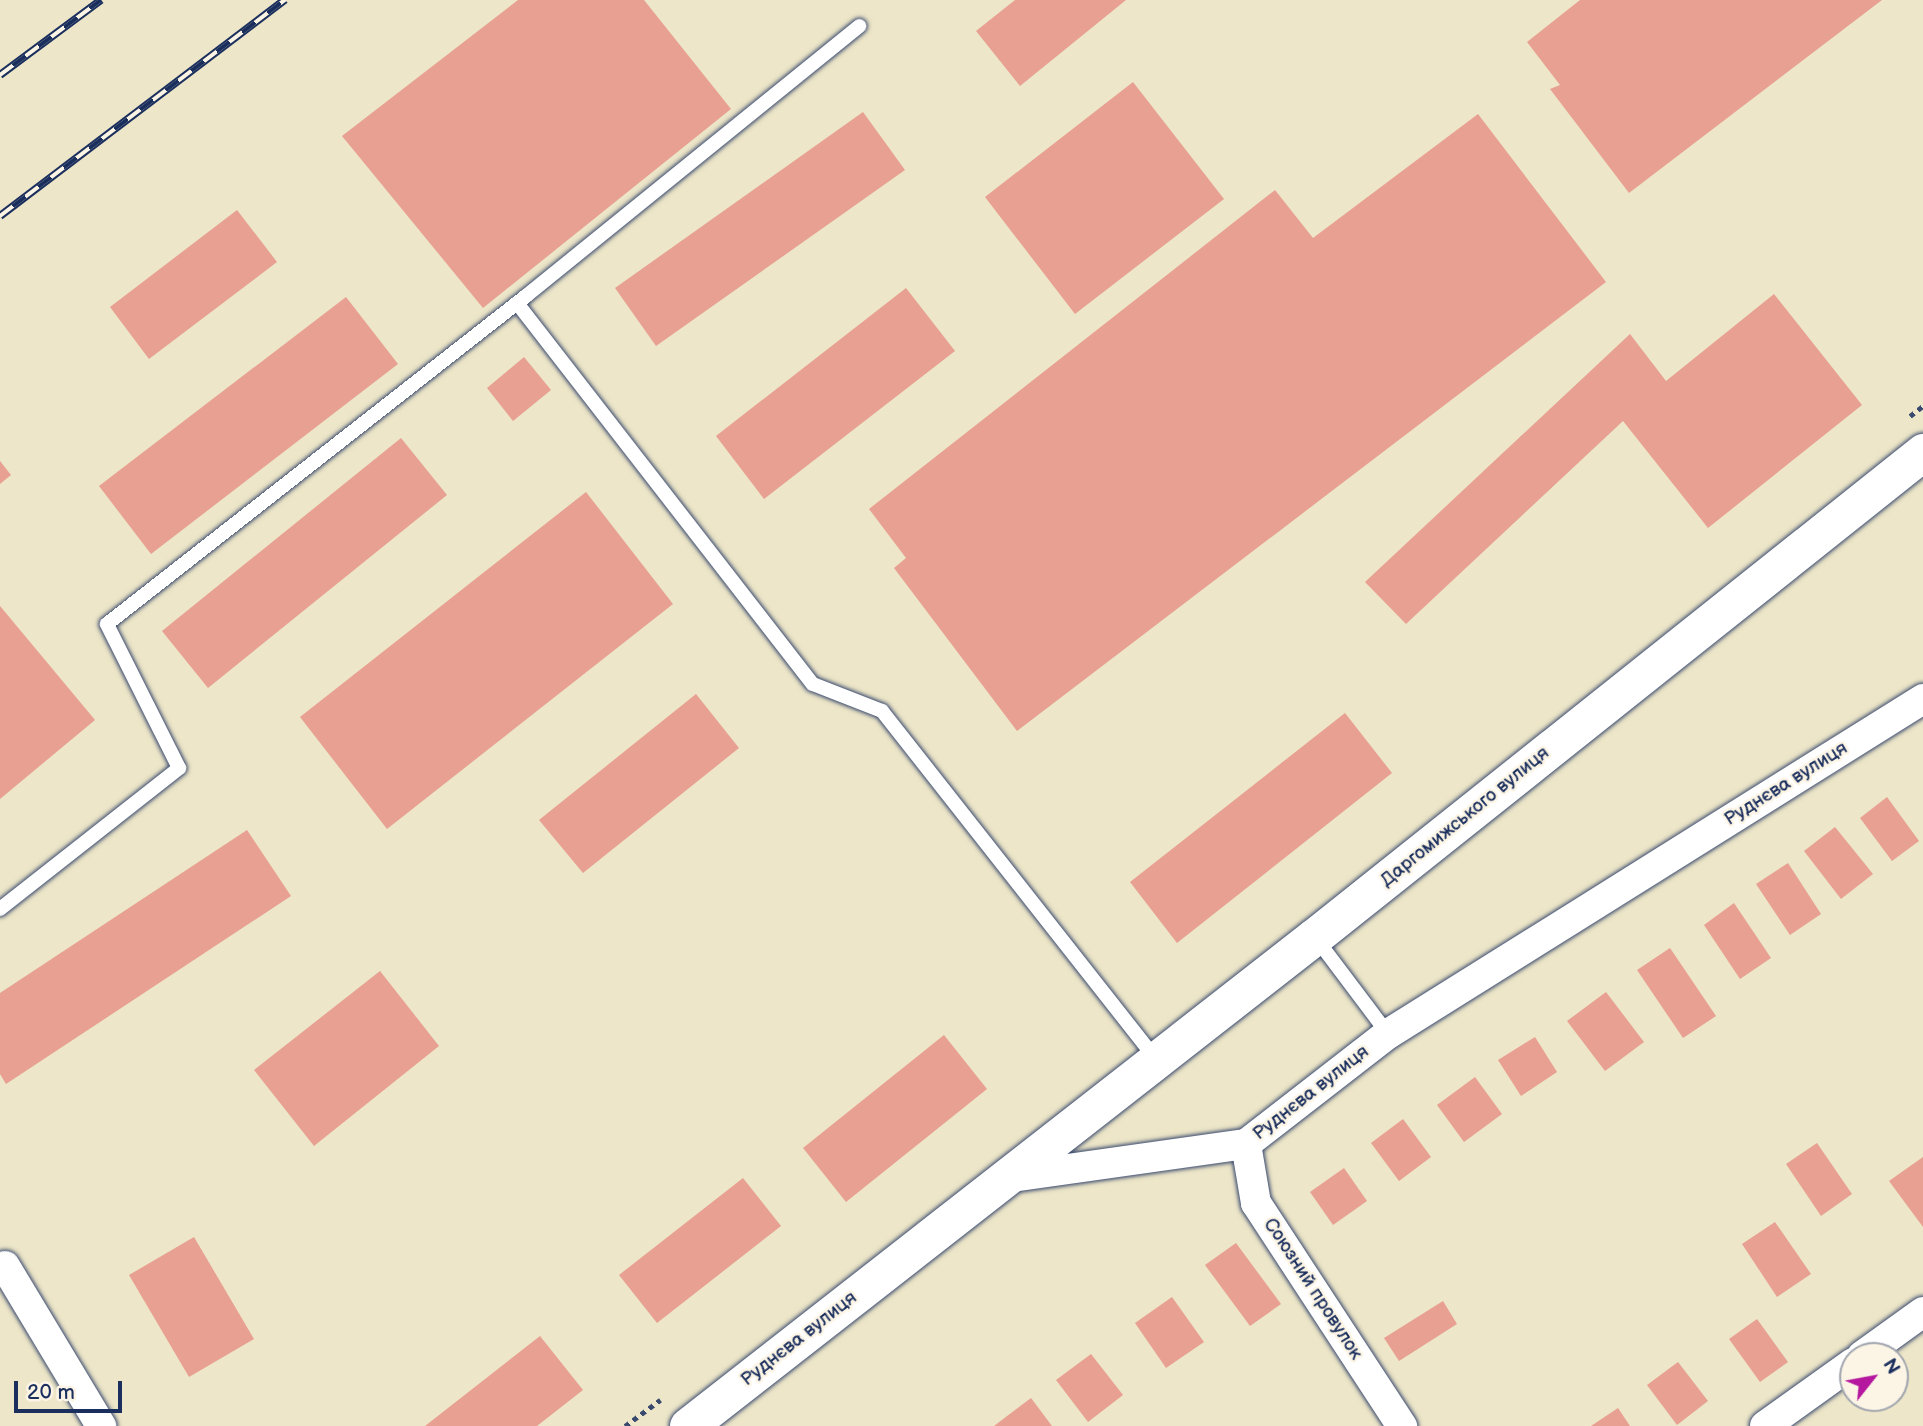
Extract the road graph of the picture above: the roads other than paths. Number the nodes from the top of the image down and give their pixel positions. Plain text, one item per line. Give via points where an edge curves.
1 (859, 26) dead end
2 (517, 303) junction
3 (1923, 452) edge
4 (1923, 699) edge
5 (0, 909) edge
6 (1314, 937) junction
7 (1388, 1034) junction
8 (1156, 1059) junction
9 (1246, 1144) junction
10 (1004, 1178) junction
11 (5, 1266) dead end
12 (1923, 1312) edge
13 (1881, 1342) edge
14 (1839, 1373) edge
15 (101, 1426) edge
16 (688, 1426) edge
17 (1402, 1426) edge
18 (1765, 1426) edge

1 - 2 lane
2 - 5 lane via 107,624 179,768
2 - 8 lane via 813,684 882,711
3 - 6 street, Даргомижського вулиця
4 - 7 street, Руднєва вулиця
6 - 7 lane
6 - 8 street, Даргомижського вулиця
7 - 9 street, Руднєва вулиця
8 - 10 street, Даргомижського вулиця
9 - 10 street, Руднєва вулиця
9 - 17 street, Союзний провулок via 1256,1203
10 - 16 street, Руднєва вулиця
11 - 15 street
12 - 13 street
14 - 18 street

